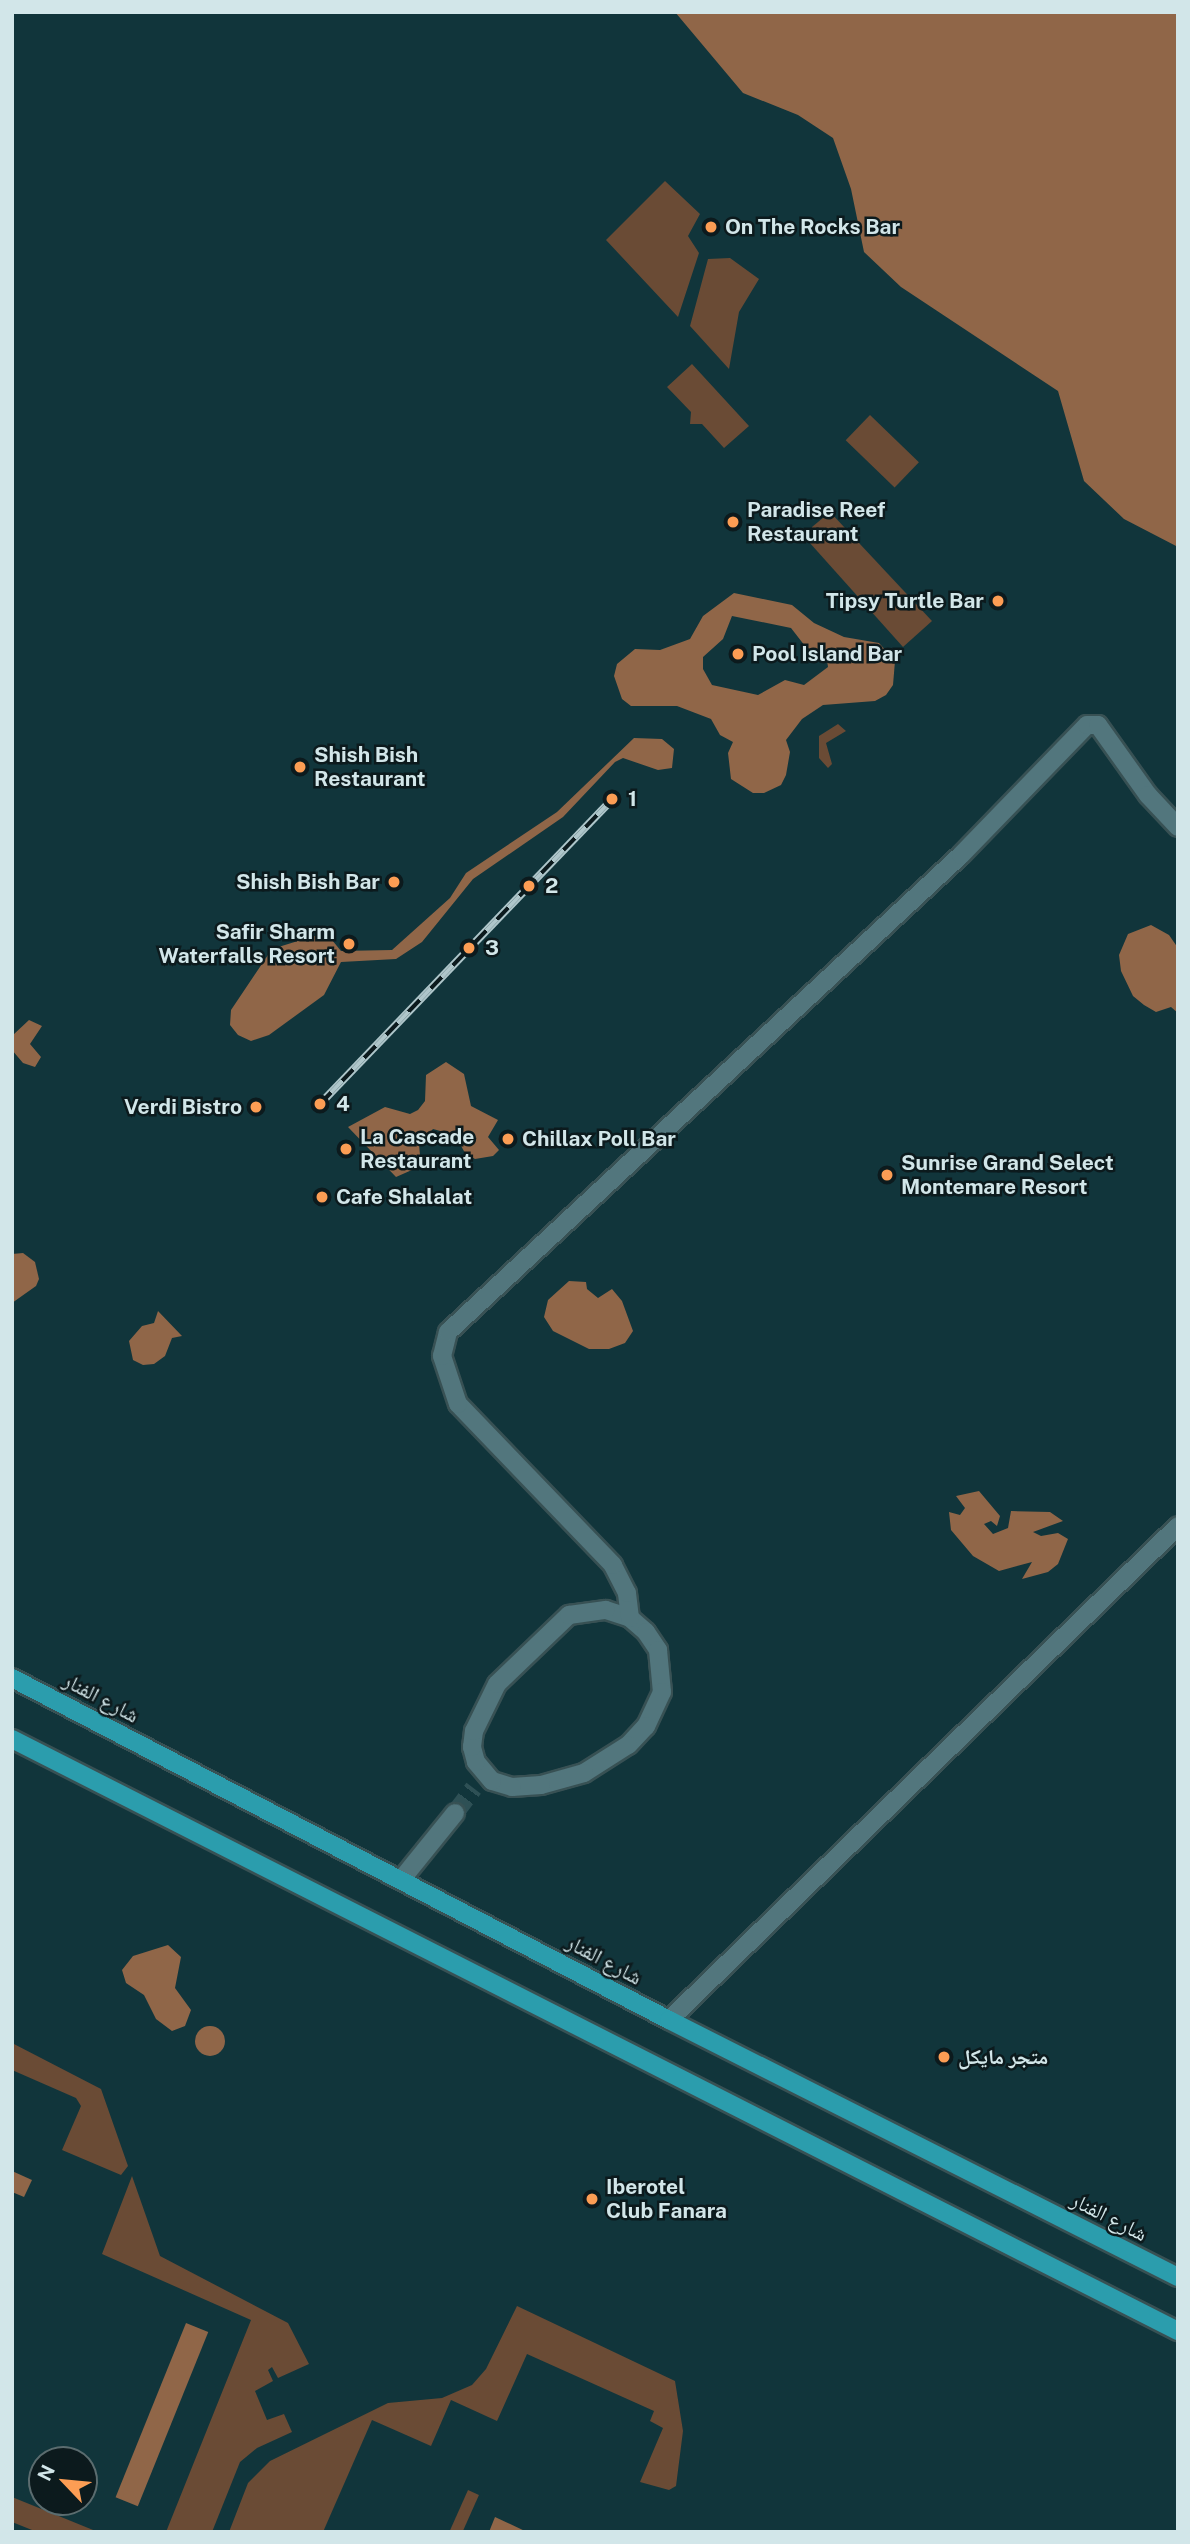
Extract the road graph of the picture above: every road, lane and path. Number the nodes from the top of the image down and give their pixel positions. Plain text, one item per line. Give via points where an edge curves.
1 (1178, 827) edge
2 (1178, 1526) edge
3 (629, 1618) junction
4 (12, 1678) edge
5 (12, 1739) edge
6 (455, 1813) tunnel mouth
7 (401, 1880) junction
8 (669, 2020) junction
9 (1178, 2277) edge
10 (1178, 2331) edge

1 - 3 street via 1148,795 1097,725 1087,725 961,855 449,1332 442,1356 458,1404 613,1565 627,1592
2 - 8 street
3 - 3 street via 594,1609 569,1615 508,1670 474,1731 479,1782 512,1787 560,1781 607,1760 646,1726 662,1692 663,1671 646,1632
4 - 7 main road, شارع الفنار
5 - 10 main road
6 - 7 street
7 - 8 main road, شارع الفنار
8 - 9 main road, شارع الفنار

